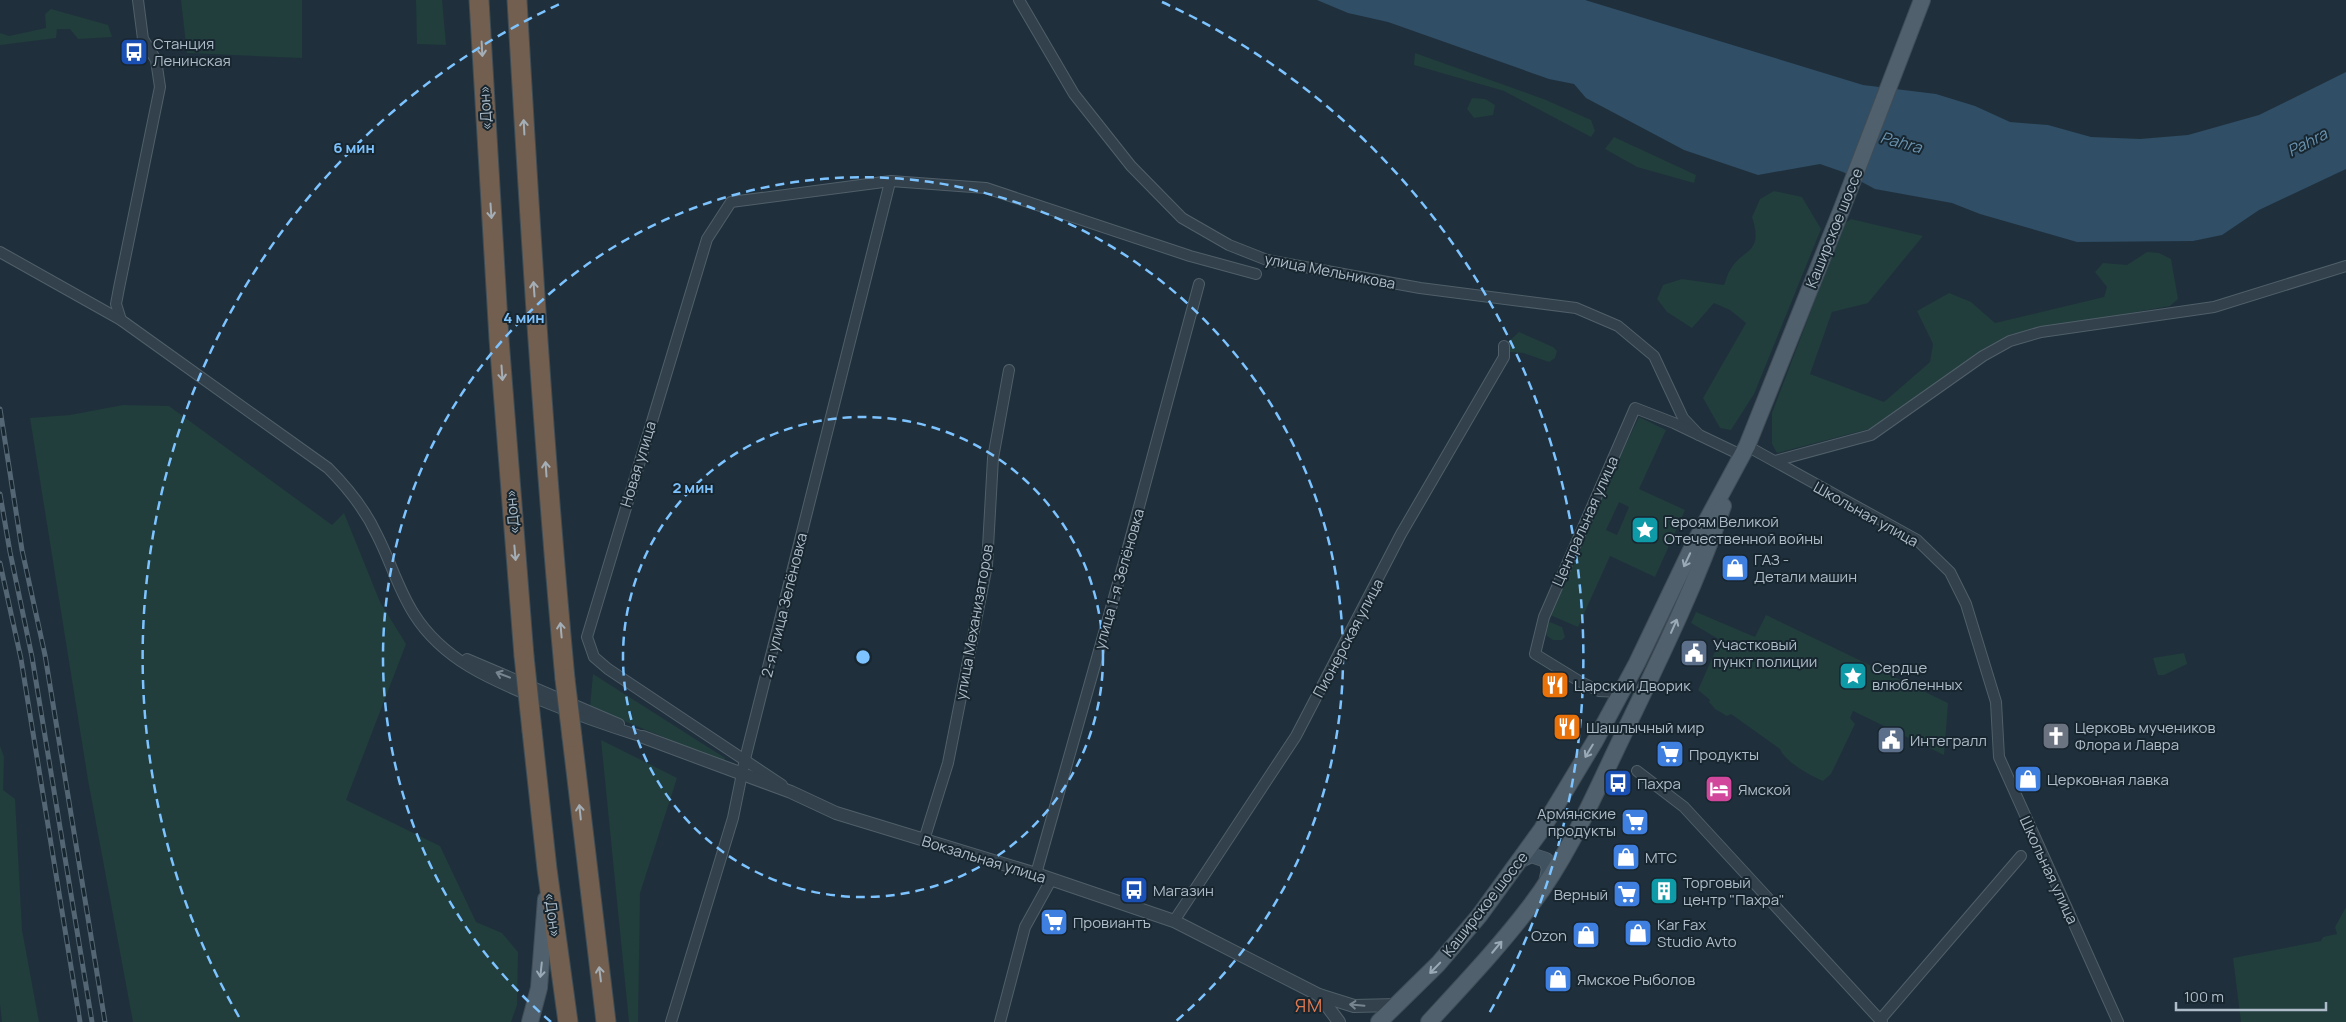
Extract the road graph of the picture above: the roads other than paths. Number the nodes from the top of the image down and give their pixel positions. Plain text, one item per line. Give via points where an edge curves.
1 (138, 0) edge
2 (479, 0) edge
3 (517, 0) edge
4 (1019, 0) edge
5 (1922, 0) edge
6 (890, 183) junction
7 (0, 252) edge
8 (2346, 266) edge
9 (1256, 274) dead end
10 (1199, 284) dead end
11 (121, 320) junction
12 (1504, 346) dead end
13 (1010, 370) dead end
14 (1699, 435) junction
15 (1744, 450) junction
16 (1775, 461) junction
17 (1621, 692) junction
18 (643, 736) joint
19 (745, 759) junction
20 (1637, 771) dead end
21 (742, 775) junction
22 (791, 792) junction
23 (924, 840) junction
24 (2021, 856) dead end
25 (1519, 861) junction
26 (547, 869) junction
27 (1036, 874) junction
28 (1051, 880) junction
29 (1546, 884) junction
30 (1174, 921) junction
31 (1319, 995) junction
32 (1396, 1006) junction
33 (1881, 1021) edge
34 (530, 1022) edge
35 (568, 1022) edge
36 (606, 1022) edge
37 (671, 1022) edge
38 (1000, 1022) edge
39 (1339, 1022) edge
40 (1379, 1022) edge
41 (1429, 1022) edge
42 (2118, 1022) edge

1 - 11 street via 143,39 156,60 160,87 116,304
2 -> 26 highway, «Дон», bridge via 497,311 524,656
36 -> 3 highway, bridge via 565,679 538,360
4 - 14 street, улица Мельникова via 1074,94 1130,166 1182,218 1229,245 1267,260 1420,288 1576,308 1618,326 1654,356 1683,418
5 - 15 main road, Каширское шоссе
6 - 9 street, Новая улица via 986,188 1190,256
6 - 19 street, 2-я улица Зелёновка
6 - 19 street, Новая улица via 731,202 711,231 589,630 589,646 594,657 608,669
7 - 11 street
8 - 16 street via 2214,307 2041,332 2010,341 1983,356 1870,435
10 - 27 street, улица 1-я Зелёновка
11 - 18 street via 328,468 342,482 378,535 414,613 438,643 471,669 495,682 596,723
12 - 30 street, Пионерская улица via 1504,357 1401,534 1296,736
13 - 23 street, улица Механизаторов via 993,458 987,566 948,763
14 - 15 street, Центральная улица
14 - 17 street, Центральная улица via 1635,408 1544,617 1535,654 1599,691
15 - 16 street, Школьная улица
15 -> 17 main road, Каширское шоссе
29 -> 15 main road, Каширское шоссе via 1578,830 1658,662 1708,549
16 - 42 street, Школьная улица via 1917,540 1950,572 1966,604 1996,702 1999,757
17 -> 25 main road, Каширское шоссе via 1542,829
18 - 21 street, Вокзальная улица
19 - 21 street, 2-я улица Зелёновка
19 - 22 street, Новая улица
20 - 33 street via 1684,807
21 - 22 street, Вокзальная улица
21 - 37 street, 2-я улица Зелёновка via 733,818
22 - 23 street, Вокзальная улица via 836,813
23 - 27 street, Вокзальная улица
24 - 33 street
25 - 29 main road via 1531,855 1546,860
25 -> 32 main road, Каширское шоссе via 1479,916
26 -> 34 main road via 542,967
26 - 35 highway, «Дон»
27 - 28 street, Вокзальная улица
28 - 30 street, Вокзальная улица
28 - 38 street via 1025,927
41 -> 29 main road, Каширское шоссе via 1480,968
30 - 31 street, Вокзальная улица
32 -> 31 street, Вокзальная улица via 1354,1006
31 - 39 street, Вокзальная улица
32 - 40 main road, Каширское шоссе

